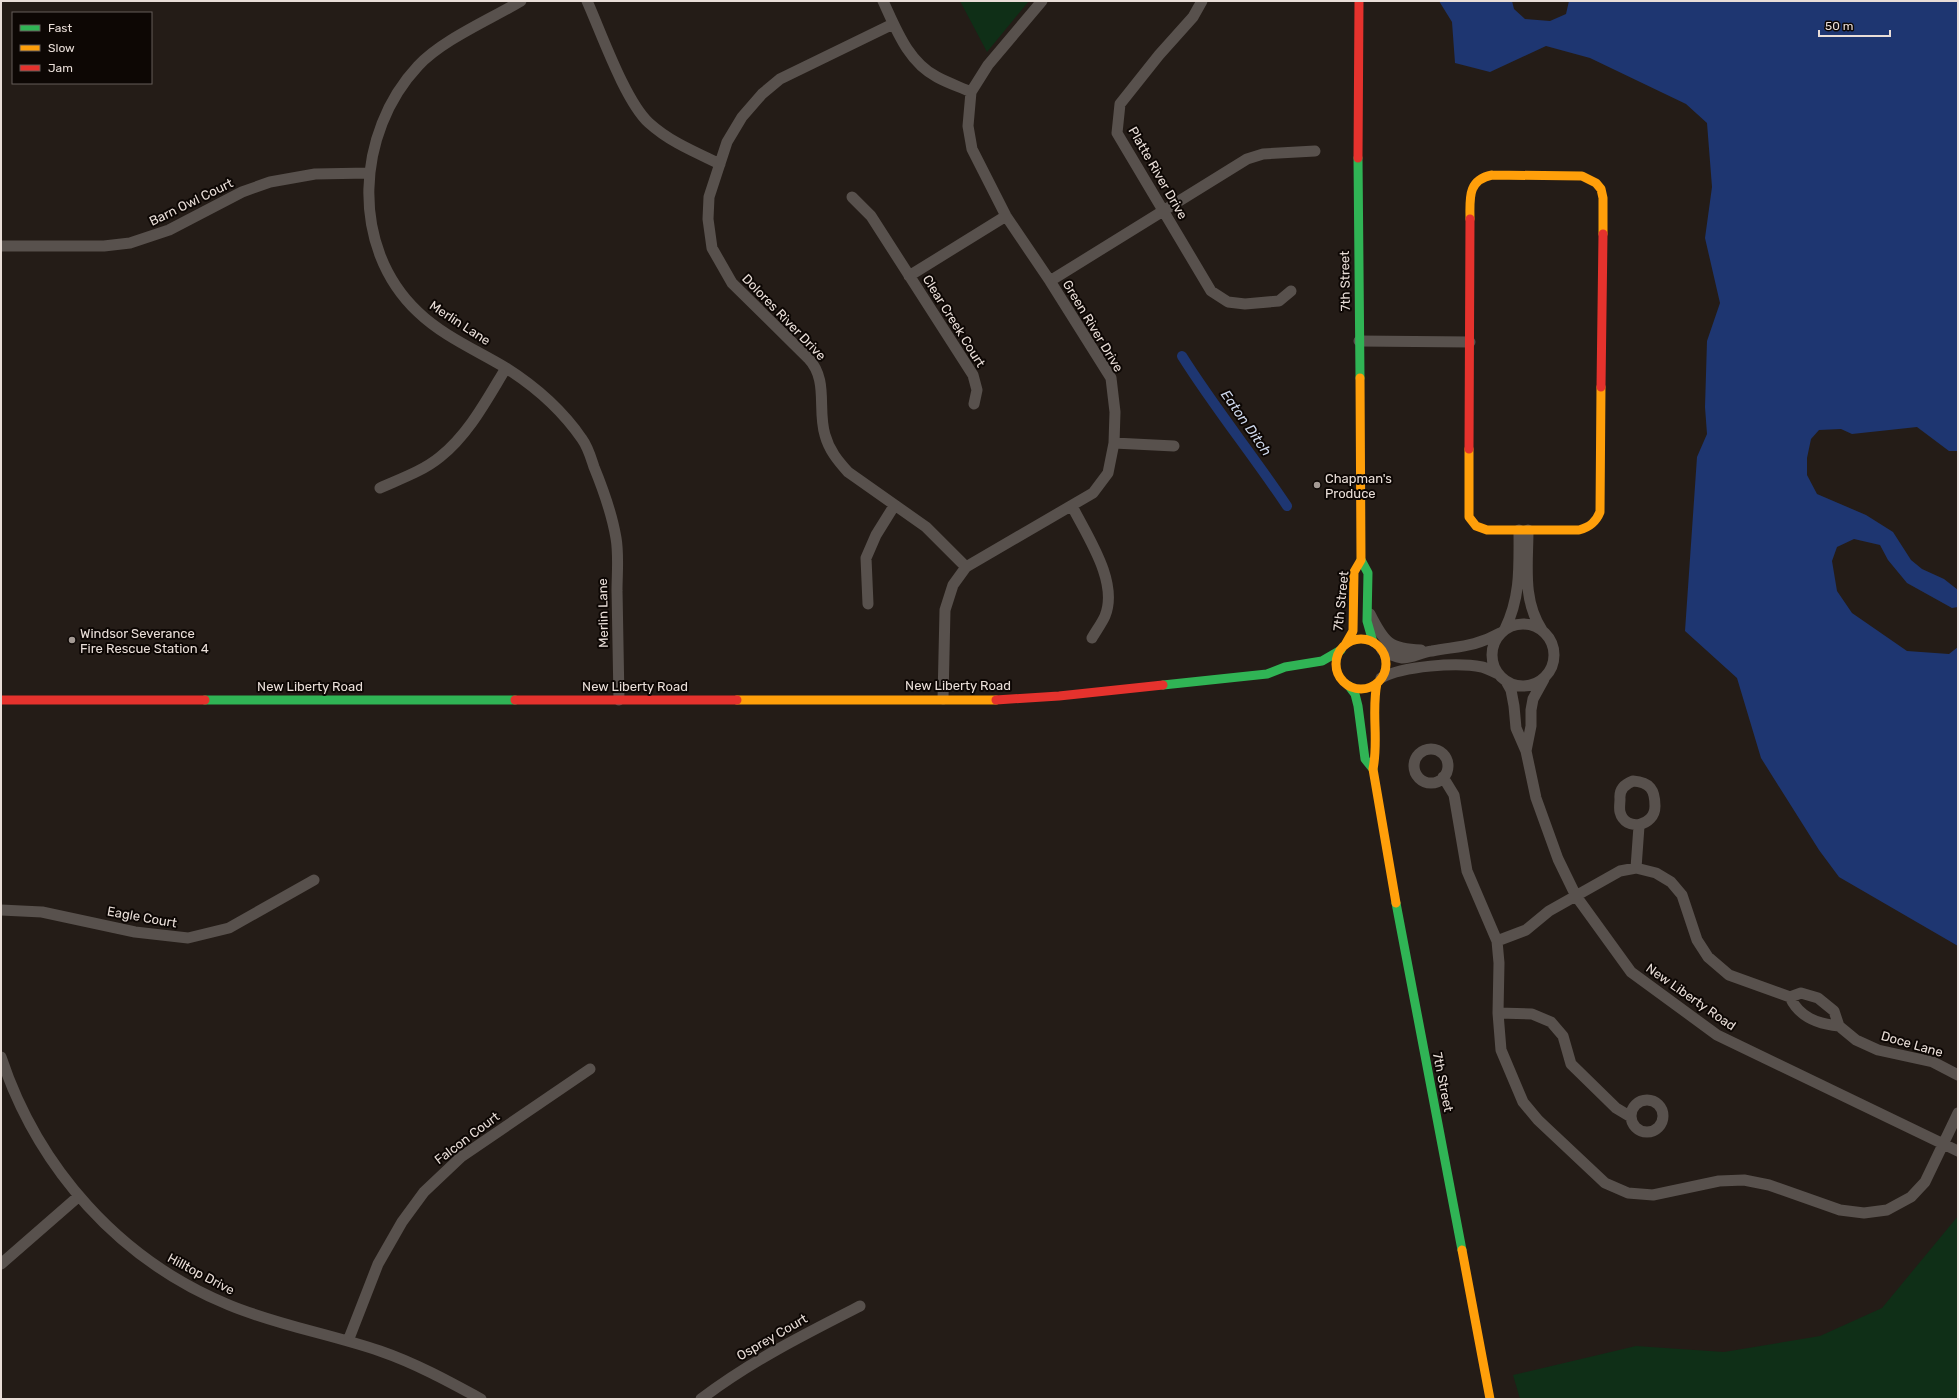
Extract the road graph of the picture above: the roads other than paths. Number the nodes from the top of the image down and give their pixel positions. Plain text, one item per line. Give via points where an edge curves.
1 (521, 1) edge
2 (586, 1) edge
3 (883, 1) edge
4 (1042, 1) edge
5 (1202, 1) edge
6 (1359, 1) edge
7 (893, 24) junction
8 (971, 92) junction
9 (1315, 151) dead end
10 (720, 164) junction
11 (369, 172) junction
12 (852, 197) dead end
13 (1163, 211) junction
14 (1006, 216) junction
15 (1, 246) edge
16 (909, 276) junction
17 (1050, 281) junction
18 (1291, 291) dead end
19 (1359, 341) junction
20 (1470, 342) junction
21 (506, 368) junction
22 (974, 404) dead end
23 (1114, 443) junction
24 (1174, 446) dead end
25 (380, 488) dead end
26 (894, 506) junction
27 (1072, 506) junction
28 (1524, 530) junction
29 (1361, 560) junction
30 (966, 566) junction
31 (868, 604) dead end
32 (1368, 608) junction
33 (1504, 630) junction
34 (1542, 630) junction
35 (1092, 638) dead end
36 (1373, 642) junction
37 (1343, 647) junction
38 (1382, 650) junction
39 (1430, 651) junction
40 (1267, 674) junction
41 (1327, 674) dead end
42 (1288, 677) dead end
43 (1340, 678) junction
44 (1502, 678) junction
45 (1545, 678) junction
46 (1379, 680) junction
47 (1349, 686) junction
48 (1, 700) edge
49 (619, 700) junction
50 (943, 700) junction
51 (1526, 751) junction
52 (1373, 769) junction
53 (1443, 777) dead end
54 (1639, 826) dead end
55 (1636, 868) junction
56 (314, 880) dead end
57 (1576, 896) junction
58 (1, 910) edge
59 (1497, 941) junction
60 (1790, 997) junction
61 (1498, 1013) junction
62 (1839, 1026) junction
63 (1, 1057) edge
64 (590, 1069) dead end
65 (1958, 1075) edge
66 (1958, 1113) edge
67 (1631, 1117) dead end
68 (1944, 1144) junction
69 (1958, 1151) edge
70 (79, 1196) junction
71 (1, 1264) edge
72 (860, 1306) dead end
73 (348, 1341) junction
74 (481, 1399) edge
75 (701, 1399) edge
76 (1490, 1399) edge

1 - 11 street, Merlin Lane via 449,42 418,65 395,96 382,120
2 - 10 street via 632,99 648,122 677,144
3 - 7 street
4 - 8 street, Green River Drive via 988,65
5 - 13 street, Platte River Drive via 1193,17 1120,104 1117,117 1117,132
6 - 19 street, 7th Street
7 - 8 street via 903,43 936,77
7 - 10 street, Dolores River Drive via 780,79 762,94 742,117 727,142
8 - 14 street, Green River Drive via 968,126 972,148
9 - 13 street via 1263,154 1247,159
10 - 26 street, Dolores River Drive via 709,197 708,220 712,248 732,283 814,364 820,380 824,434 839,462 848,472
11 - 15 street, Barn Owl Court via 315,174 270,182 242,192 169,230 130,243 104,246
11 - 21 street, Merlin Lane via 369,211 374,233 385,266 398,288 418,312 435,327
12 - 16 street, Clear Creek Court via 871,216
13 - 17 street
13 - 18 street, Platte River Drive via 1211,291 1228,302 1245,304 1279,301
14 - 16 street, Clear Creek Court
14 - 17 street, Green River Drive
16 - 22 street, Clear Creek Court via 973,375 977,390
17 - 23 street, Green River Drive via 1111,378 1115,412
19 - 20 street
19 - 29 street, 7th Street
20 - 28 street via 1468,517 1479,528
20 - 28 street via 1472,187 1483,177 1492,175 1582,176 1596,183 1603,198 1600,512 1590,527 1579,530
21 - 25 street via 453,446 427,465
21 - 49 street, Merlin Lane via 547,397 583,440 601,485 616,539
23 - 24 street
23 - 27 street, Green River Drive via 1108,473 1093,493
26 - 30 street, Dolores River Drive via 926,527
26 - 31 street via 876,535 866,558
27 - 30 street, Green River Drive
27 - 35 street via 1099,559 1109,588 1105,615
28 - 33 street via 1516,603
28 - 34 street via 1530,604
29 - 32 street, 7th Street via 1368,573
29 - 37 street, 7th Street via 1354,572 1353,631
30 - 50 street, Green River Drive via 953,585 945,610
32 - 36 street, 7th Street via 1368,629
32 - 39 street via 1384,638 1392,645 1408,650
33 - 34 street via 1528,624
33 - 39 street via 1485,642
33 - 44 street via 1496,639 1492,652 1494,666
34 - 45 street via 1552,642 1554,657 1550,672
36 - 37 street via 1356,640
36 - 38 street
37 - 40 street, New Liberty Road via 1321,663 1286,667
37 - 43 street via 1336,666
38 - 39 street via 1402,658
38 - 46 street via 1386,667
40 - 42 street, New Liberty Road
40 - 50 street, New Liberty Road via 1024,699
41 - 43 street
43 - 47 street
44 - 45 street via 1516,685 1526,686 1536,684
44 - 46 street via 1483,667 1456,665 1392,672
44 - 51 street, New Liberty Road via 1510,690 1516,728
45 - 51 street, New Liberty Road via 1533,700
46 - 47 street via 1367,688
46 - 52 street, 7th Street via 1373,698 1376,759
47 - 52 street, 7th Street via 1355,694 1358,706 1364,759
48 - 49 street, New Liberty Road
49 - 50 street, New Liberty Road
51 - 57 street, New Liberty Road via 1544,822
52 - 76 street, 7th Street via 1400,928
53 - 59 street via 1454,795 1467,871
54 - 55 street
55 - 57 street, Doce Lane via 1620,871
55 - 60 street, Doce Lane via 1656,873 1671,882 1682,895 1697,940 1708,957 1729,974
56 - 58 street, Eagle Court via 229,928 188,938 135,932 42,912
57 - 59 street, Doce Lane via 1549,910 1526,930
57 - 68 street, New Liberty Road via 1631,972 1717,1035
59 - 61 street
60 - 62 street via 1795,1008 1807,1018 1824,1025
60 - 62 street, Doce Lane via 1801,993 1818,998 1834,1011
61 - 67 street via 1532,1014 1551,1022 1563,1036 1571,1064 1616,1108
61 - 68 street via 1501,1050 1523,1102 1538,1120 1605,1183 1628,1193 1653,1195 1719,1181 1744,1180 1769,1185 1840,1210 1864,1213 1887,1210 1911,1197 1925,1182
62 - 65 street, Doce Lane via 1856,1040 1878,1050 1933,1062
63 - 70 street, Hilltop Drive via 23,1114 48,1156
64 - 73 street, Falcon Court via 461,1157 424,1192 402,1222 378,1264
66 - 68 street
68 - 69 street, New Liberty Road
70 - 71 street
70 - 73 street, Hilltop Drive via 110,1229 176,1279 246,1311
72 - 75 street, Osprey Court via 784,1345
73 - 74 street, Hilltop Drive via 404,1361

